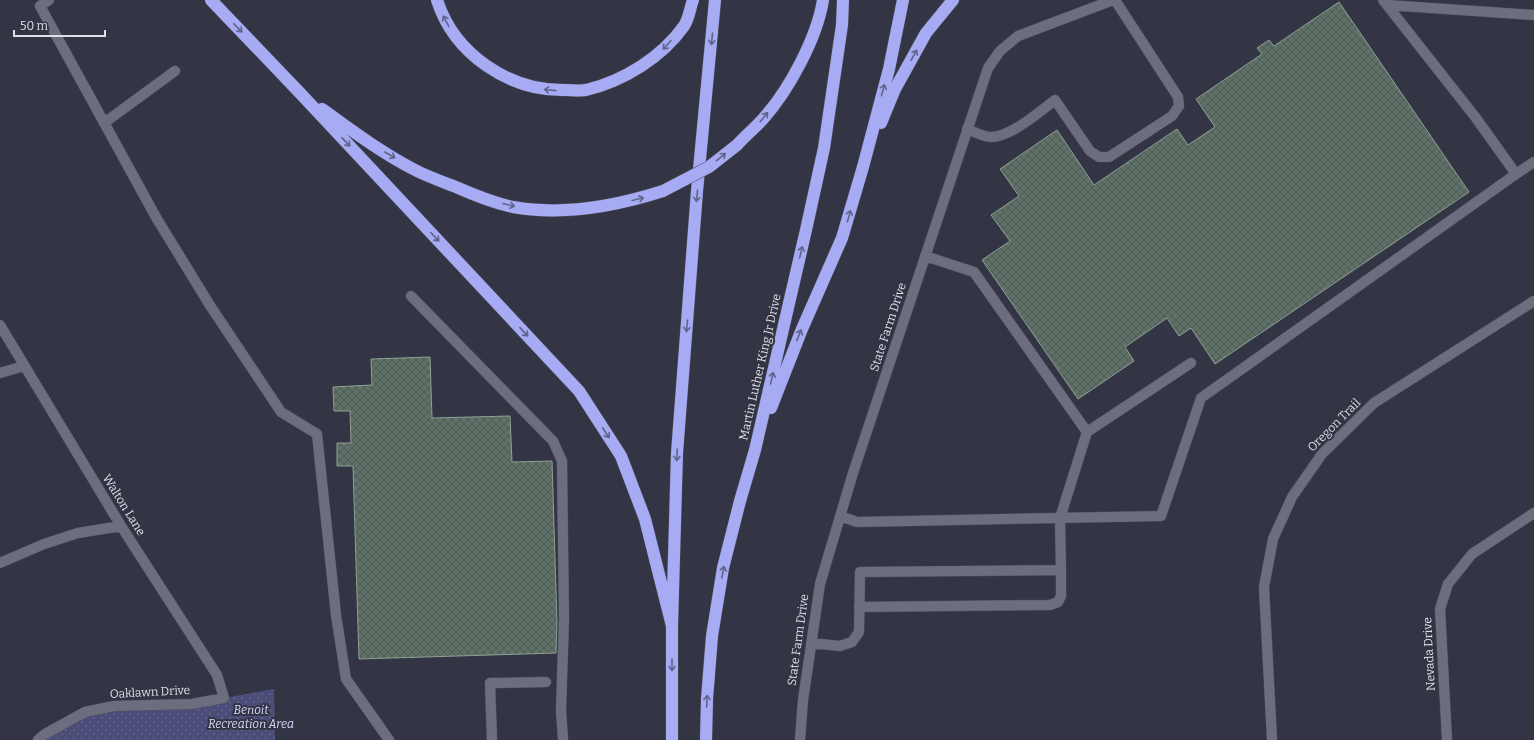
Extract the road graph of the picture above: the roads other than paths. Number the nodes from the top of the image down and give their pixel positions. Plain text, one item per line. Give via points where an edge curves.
1 (49, 0) edge
2 (211, 0) edge
3 (437, 0) edge
4 (693, 0) edge
5 (715, 0) edge
6 (823, 0) edge
7 (843, 0) edge
8 (903, 0) edge
9 (953, 0) edge
10 (1114, 0) edge
11 (1385, 2) edge
12 (1534, 15) edge
13 (175, 71) dead end
14 (300, 93) junction
15 (104, 123) junction
16 (967, 130) junction
17 (1534, 162) edge
18 (863, 167) junction
19 (1516, 174) junction
20 (925, 256) junction
21 (411, 296) dead end
22 (1534, 301) edge
23 (0, 325) edge
24 (1191, 363) dead end
25 (24, 366) junction
26 (0, 373) edge
27 (1087, 432) junction
28 (755, 450) junction
29 (1534, 513) edge
30 (840, 516) junction
31 (1060, 518) junction
32 (121, 526) junction
33 (0, 563) edge
34 (1061, 570) junction
35 (859, 608) junction
36 (672, 626) junction
37 (811, 643) junction
38 (546, 682) dead end
39 (224, 698) joint
40 (672, 739) edge
41 (38, 740) edge
42 (388, 740) edge
43 (492, 740) edge
44 (563, 740) edge
45 (706, 740) edge
46 (800, 740) edge
47 (1272, 740) edge
48 (1447, 740) edge

1 - 15 street via 40,6
2 -> 14 highway
4 -> 3 highway via 685,25 656,56 624,77 585,90 549,90 517,82 487,67 468,52 452,32
5 -> 36 highway via 676,453
14 -> 6 highway, bridge via 371,144 417,171 474,195 513,207 546,210 618,204 663,191 709,167 737,145 763,119 790,82 807,49
28 -> 7 highway, Martin Luther King Jr Drive via 824,148 842,25
18 -> 8 highway via 889,69
18 -> 9 highway via 895,89 910,61 926,33
10 - 16 street, State Farm Drive via 1018,36 1000,51 988,68
10 - 16 street via 1178,97 1179,106 1172,116 1109,157 1099,157 1090,151 1055,100 1001,136 989,137
11 - 12 street
11 - 19 street via 1476,118
13 - 15 street
14 -> 36 highway via 579,391 623,463 645,519
15 - 42 street via 157,220 206,300 282,412 317,434 336,615 346,679
16 - 20 street, State Farm Drive
17 - 19 street
28 -> 18 highway via 802,329 842,238
19 - 31 street via 1200,398 1161,516
20 - 27 street via 974,272
20 - 30 street, State Farm Drive
21 - 44 street via 553,441 562,461
22 - 47 street, Oregon Trail via 1374,403 1322,454 1292,497 1273,539 1264,587
23 - 25 street, Walton Lane
24 - 27 street
25 - 26 street
25 - 32 street, Walton Lane
27 - 31 street
45 -> 28 highway, Martin Luther King Jr Drive via 713,628 723,568
29 - 48 street, Nevada Drive via 1472,554 1448,584 1440,610
30 - 31 street via 857,522
30 - 37 street, State Farm Drive via 820,584
31 - 34 street
32 - 33 street via 78,533
32 - 39 street, Walton Lane via 217,675
34 - 35 street via 1061,596 1058,602 1050,606
34 - 35 street via 860,572
35 - 37 street via 859,632 852,642 840,646
36 -> 40 highway
37 - 46 street, State Farm Drive
38 - 43 street via 490,683
39 - 41 street, Oaklawn Drive via 192,704 114,706 85,712

